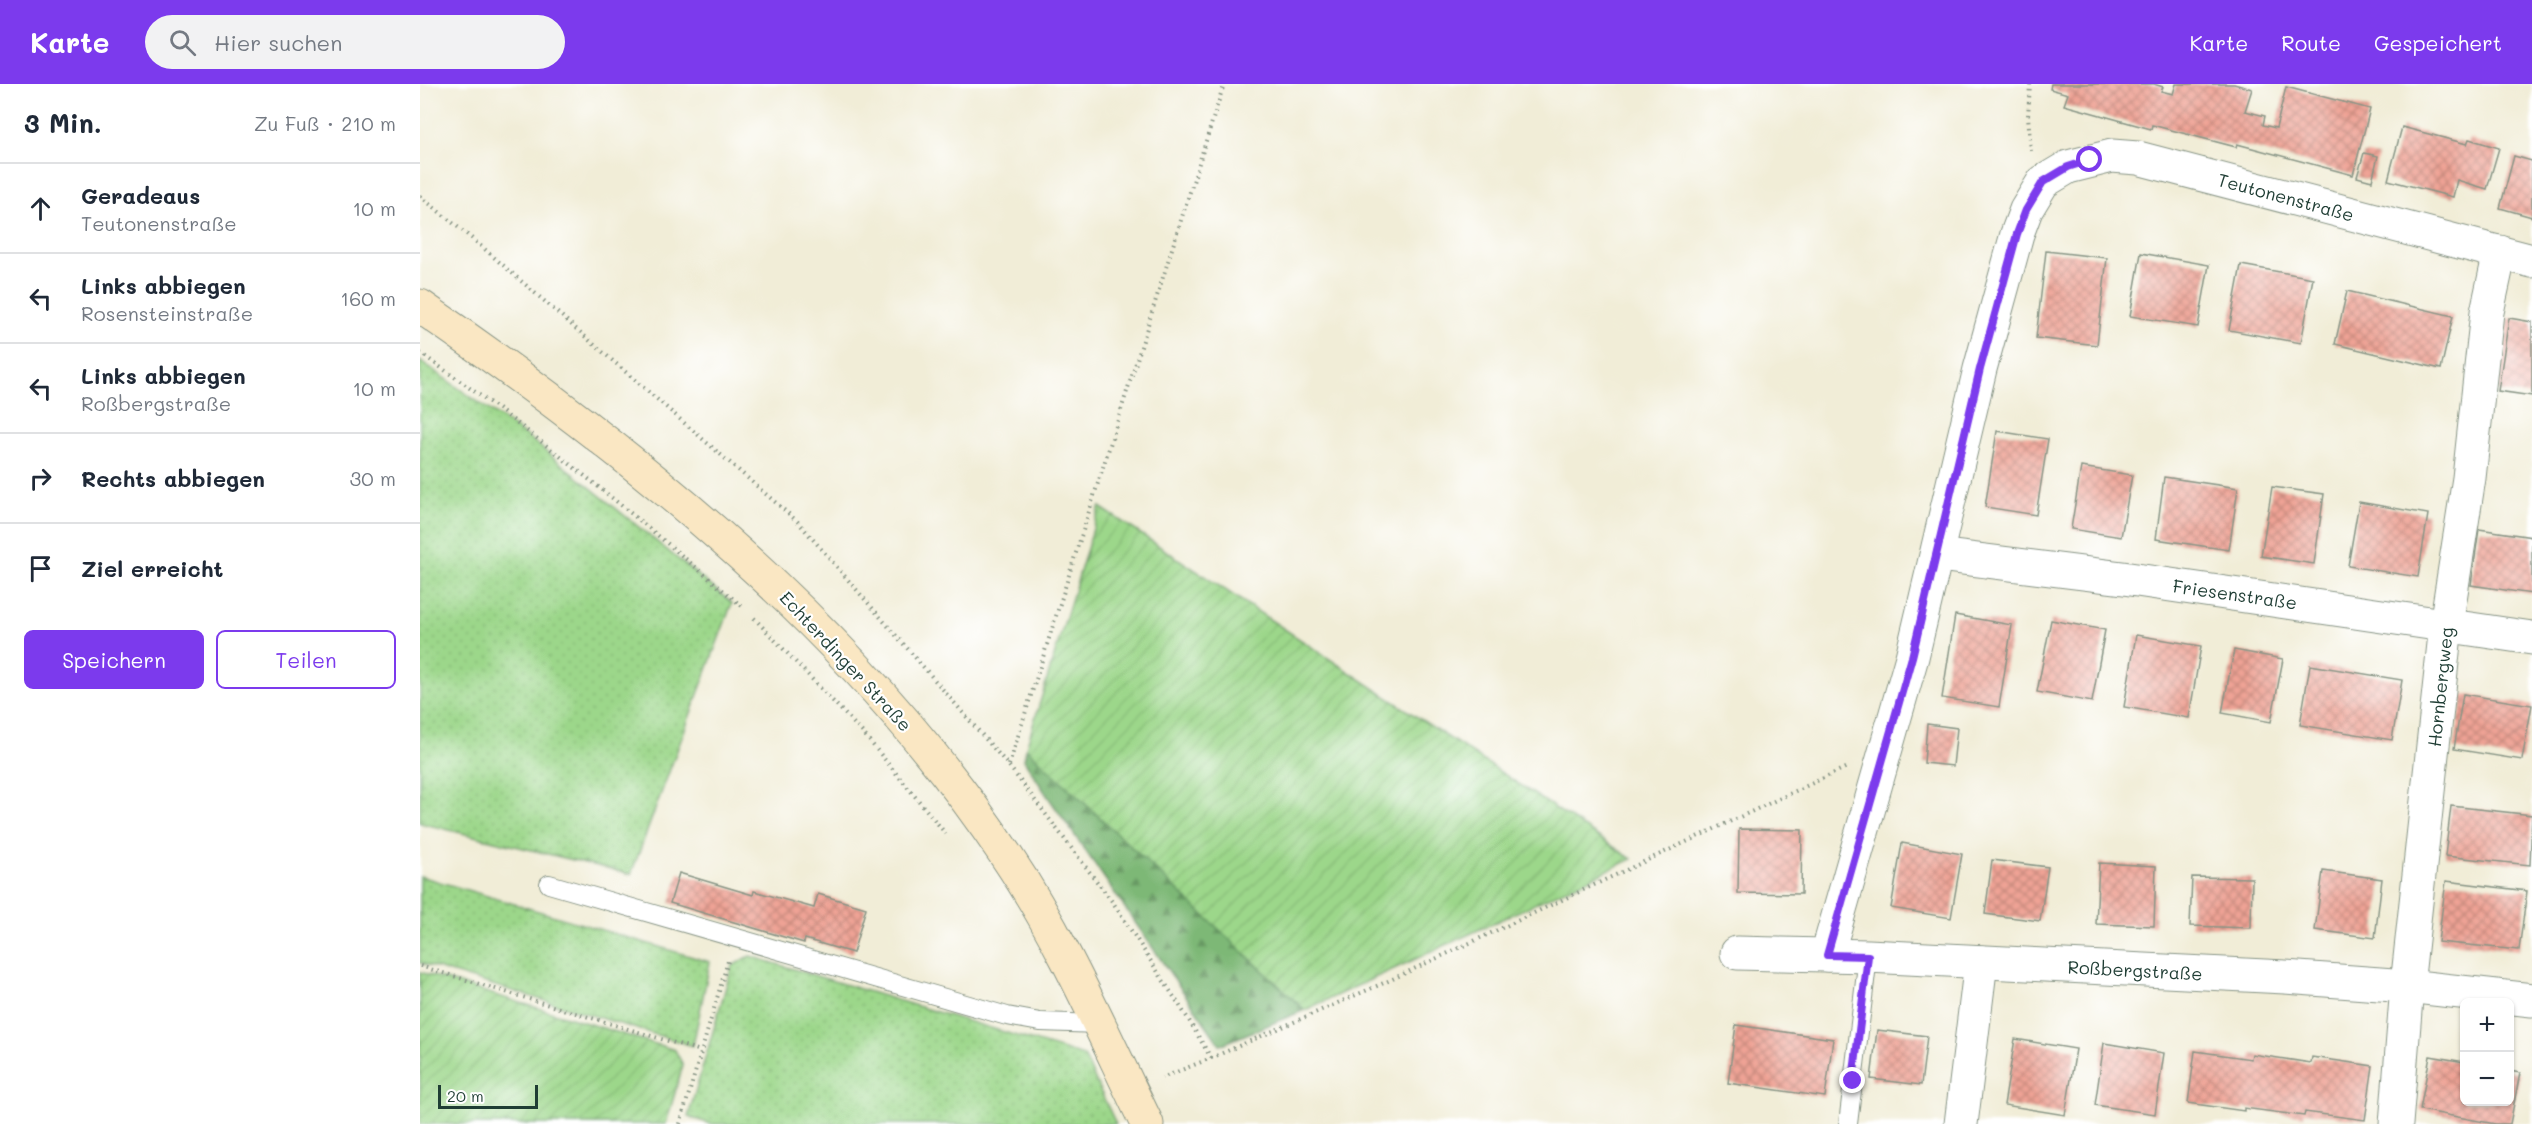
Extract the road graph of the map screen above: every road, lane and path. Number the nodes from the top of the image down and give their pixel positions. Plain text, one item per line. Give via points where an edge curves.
1 (1224, 84) edge
2 (2030, 84) edge
3 (2043, 182) junction
4 (420, 196) edge
5 (2500, 252) junction
6 (2532, 261) edge
7 (420, 306) edge
8 (420, 353) edge
9 (1938, 555) junction
10 (2446, 625) junction
11 (2532, 638) edge
12 (1882, 757) junction
13 (1009, 766) junction
14 (947, 836) dead end
15 (549, 884) dead end
16 (1737, 953) dead end
17 (1827, 955) junction
18 (1868, 956) junction
19 (1981, 962) junction
20 (420, 966) edge
21 (727, 967) dead end
22 (2407, 986) junction
23 (2532, 1000) edge
24 (1099, 1024) junction
25 (701, 1051) junction
26 (1210, 1058) junction
27 (1131, 1091) junction
28 (680, 1124) edge
29 (1147, 1124) edge
30 (1848, 1124) edge
31 (1961, 1124) edge
32 (2396, 1124) edge

1 - 13 path
2 - 3 path via 2029,145
3 - 5 street, Teutonenstraße via 2090,160 2112,156 2138,158
3 - 9 street via 2017,234 1980,369
4 - 13 path via 798,522
5 - 6 street, Teutonenstraße
5 - 10 street, Hornbergweg via 2487,312 2469,478
7 - 24 main road, Echterdinger Straße via 496,359 698,516 772,583 873,687 934,756 1008,858 1040,910
8 - 14 path via 623,505 749,612 862,733
9 - 10 street, Friesenstraße
9 - 12 street
10 - 11 street, Friesenstraße
10 - 22 street, Hornbergweg
12 - 17 street
12 - 26 path via 1833,772 1386,982
13 - 26 path via 1114,904
15 - 24 lane via 1007,1016 1040,1022
16 - 17 street, Roßbergstraße
17 - 18 street, Roßbergstraße
18 - 19 street, Roßbergstraße
18 - 30 lane
19 - 22 street, Roßbergstraße
19 - 31 street
20 - 25 path
21 - 25 path
22 - 23 street, Roßbergstraße
22 - 32 street, Hornbergweg
24 - 27 main road, Echterdinger Straße
25 - 28 path
26 - 27 path
27 - 29 main road, Echterdinger Straße

